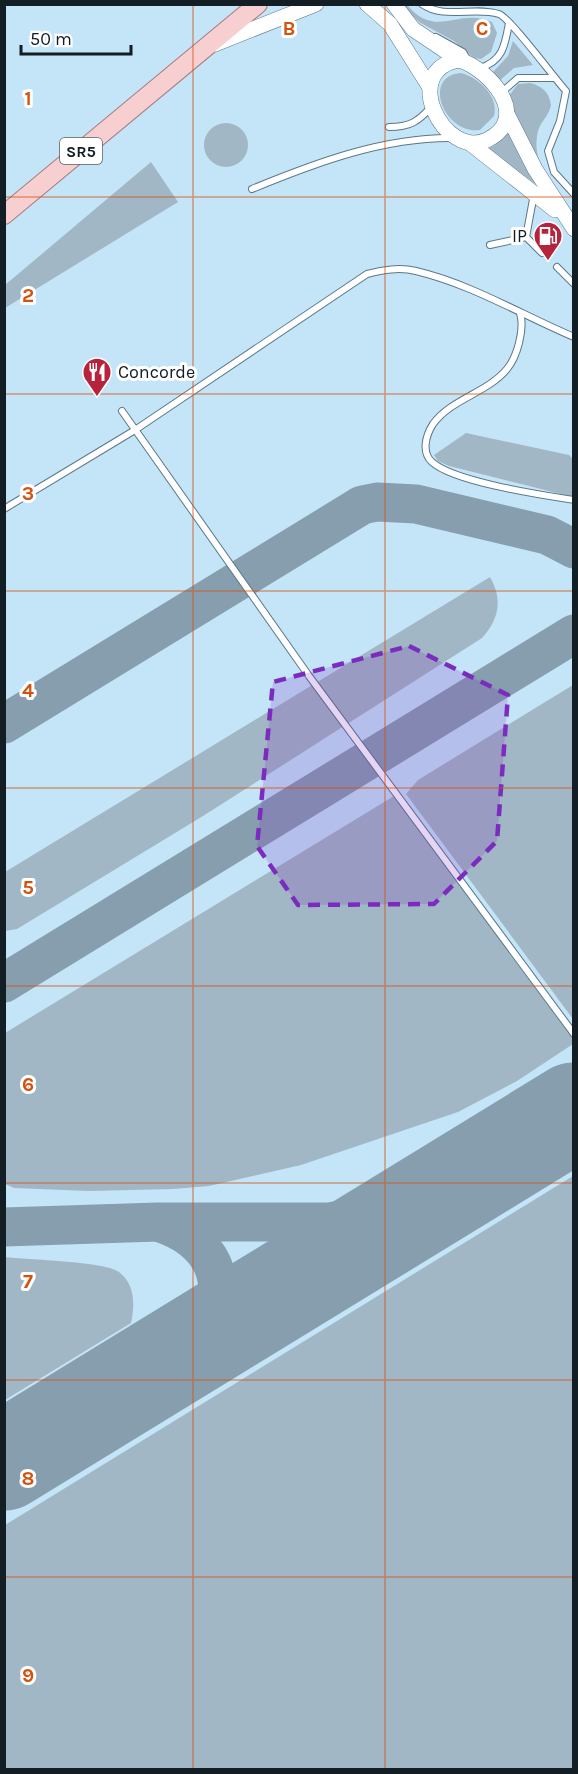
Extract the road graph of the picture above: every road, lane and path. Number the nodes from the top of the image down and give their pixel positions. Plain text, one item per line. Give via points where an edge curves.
1 (258, 4) edge
2 (316, 4) edge
3 (367, 4) edge
4 (394, 4) edge
5 (422, 4) edge
6 (508, 23) junction
7 (203, 49) junction
8 (469, 64) junction
9 (554, 78) junction
10 (429, 86) junction
11 (502, 92) junction
12 (432, 106) junction
13 (507, 114) junction
14 (389, 127) dead end
15 (464, 141) junction
16 (252, 189) dead end
17 (534, 194) junction
18 (573, 194) edge
19 (4, 215) edge
20 (569, 224) edge
21 (526, 237) junction
22 (490, 245) dead end
23 (542, 253) dead end
24 (557, 267) dead end
25 (573, 284) edge
26 (520, 313) junction
27 (573, 337) edge
28 (122, 411) dead end
29 (135, 430) junction
30 (573, 500) edge
31 (4, 509) edge
32 (573, 1034) edge

1 - 7 main road, SR5
2 - 7 street
3 - 10 street via 390,24
4 - 8 street via 413,29
5 - 6 lane via 438,11 502,15
6 - 8 lane via 497,60
6 - 9 lane
7 - 19 main road, SR5
8 - 10 street via 442,66
8 - 11 street
9 - 11 lane via 518,78
9 - 18 lane via 566,91 548,151 554,172
10 - 12 street
11 - 13 street
12 - 14 lane via 419,121
12 - 15 street via 440,121
13 - 15 street via 488,139
13 - 20 street
15 - 16 lane via 428,137 399,142 303,168
15 - 17 street
17 - 20 street
17 - 21 lane
21 - 22 lane
21 - 23 lane
24 - 25 lane
26 - 27 lane
26 - 29 lane via 416,271 386,269 367,274
26 - 30 lane via 522,332 508,368 434,423 427,436 426,454 433,463 452,473
28 - 29 lane
29 - 31 lane
29 - 32 lane via 309,676

